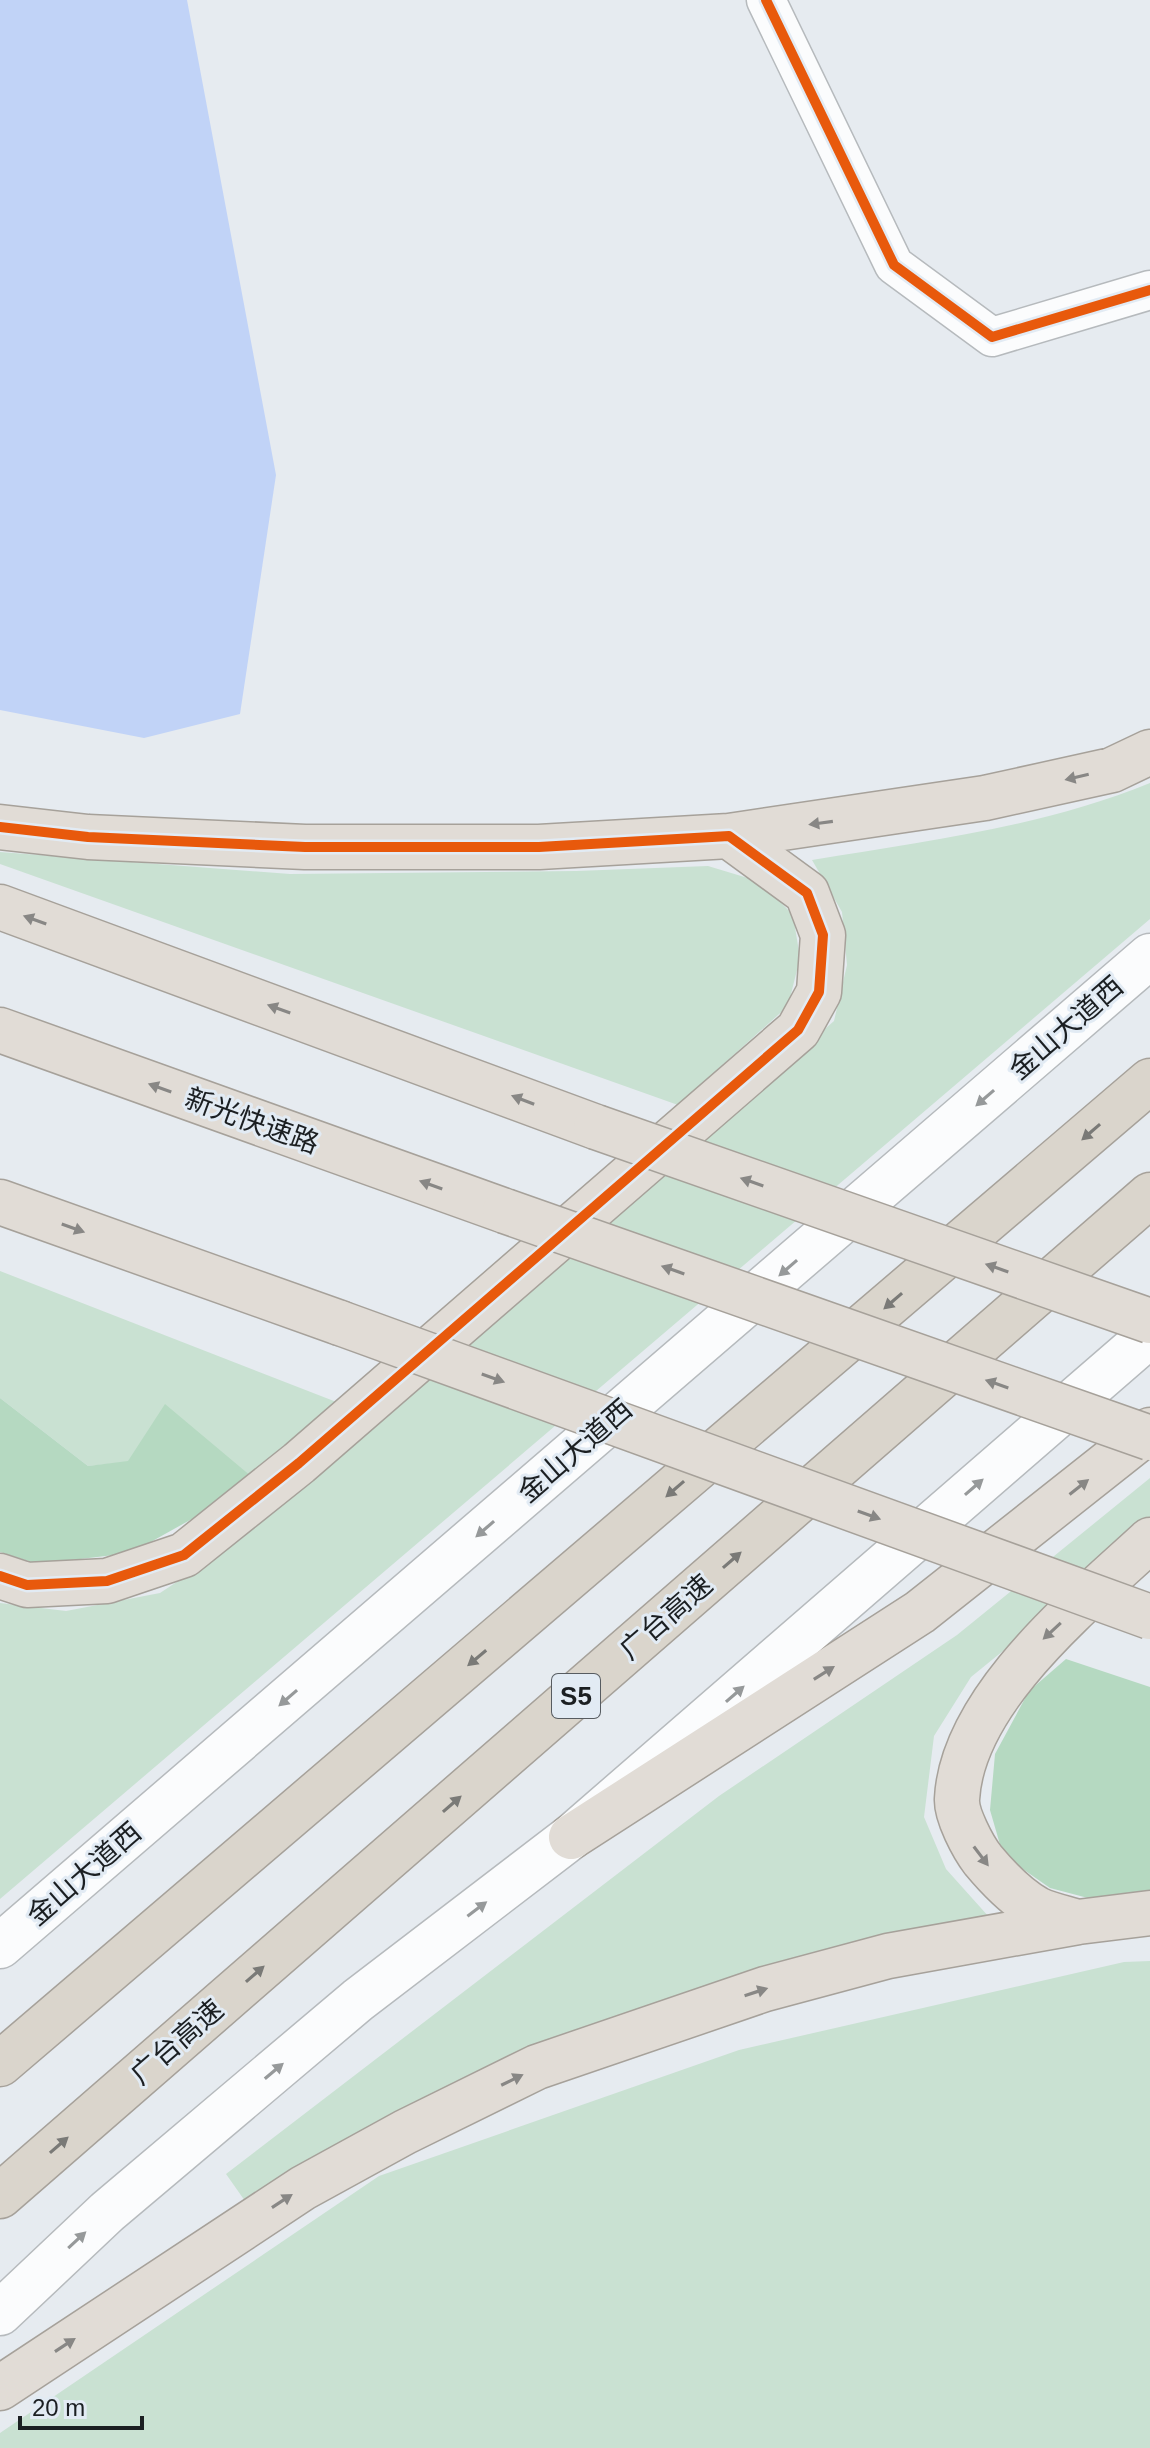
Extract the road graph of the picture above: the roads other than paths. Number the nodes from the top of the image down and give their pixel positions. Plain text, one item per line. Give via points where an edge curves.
1 (766, 0) edge
2 (1150, 290) edge
3 (1150, 752) edge
4 (0, 827) edge
5 (729, 836) junction
6 (0, 907) edge
7 (1150, 956) edge
8 (0, 1030) edge
9 (1150, 1081) edge
10 (1150, 1195) edge
11 (0, 1202) edge
12 (1150, 1321) edge
13 (1150, 1335) edge
14 (1150, 1430) edge
15 (1150, 1438) edge
16 (1150, 1540) edge
17 (0, 1576) edge
18 (1150, 1617) edge
19 (571, 1837) junction
20 (1150, 1913) edge
21 (1078, 1922) junction
22 (0, 1946) edge
23 (0, 2064) edge
24 (0, 2196) edge
25 (0, 2313) edge
26 (0, 2388) edge

1 - 2 street via 894,265 992,337
3 -> 5 highway via 1112,770 985,798
4 - 5 highway via 88,837 305,847 539,847
5 - 17 highway via 807,893 823,935 819,992 798,1030 299,1463 184,1555 107,1581 27,1585
12 -> 6 highway, bridge via 596,1127
7 -> 22 main road, 金山大道西
15 -> 8 highway, 新光快速路, bridge
9 -> 23 highway
24 -> 10 highway, 广台高速 / S5
11 -> 18 highway, bridge
19 -> 13 main road
19 -> 14 highway via 920,1612
16 -> 21 highway via 1042,1640 991,1706 963,1760 957,1802 973,1847 999,1880 1038,1909
25 -> 19 main road via 107,2212 346,2010
20 - 21 highway
26 -> 21 highway via 303,2188 537,2067 781,1985 888,1956

